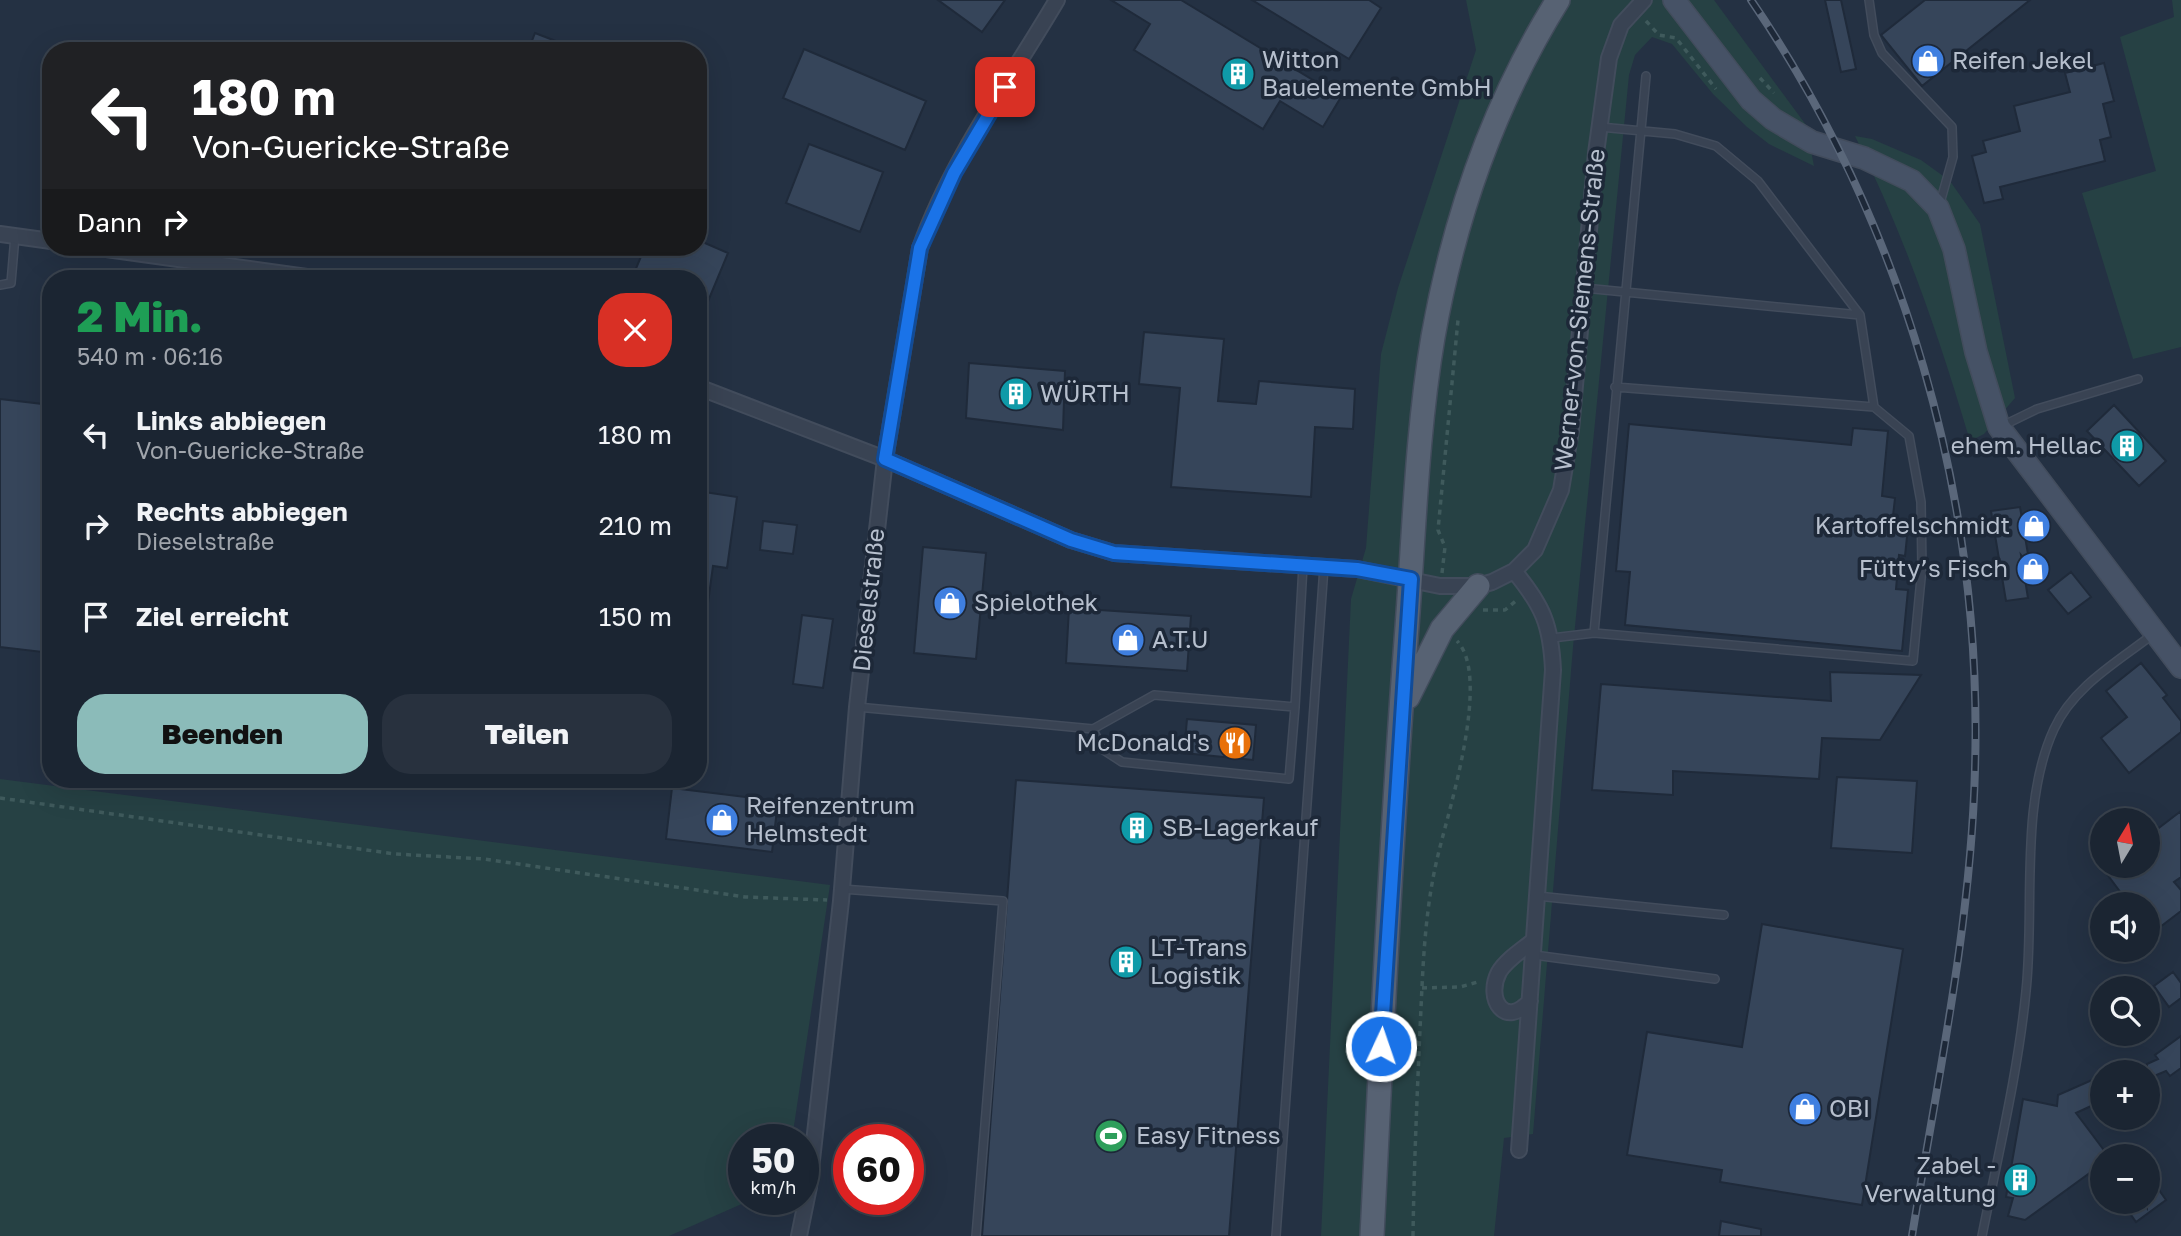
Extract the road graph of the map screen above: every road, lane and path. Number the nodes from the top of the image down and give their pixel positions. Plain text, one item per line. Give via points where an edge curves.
1 (1057, 0) edge
2 (1558, 0) edge
3 (1644, 0) edge
4 (1674, 0) edge
5 (1868, 0) edge
6 (1646, 76) dead end
7 (1759, 77) dead end
8 (1782, 101) dead end
9 (1599, 127) junction
10 (1640, 133) junction
11 (1938, 208) junction
12 (0, 234) edge
13 (15, 236) junction
14 (42, 240) edge
15 (156, 256) edge
16 (257, 270) edge
17 (0, 285) edge
18 (1584, 288) junction
19 (1623, 292) junction
20 (1460, 307) dead end
21 (1860, 315) junction
22 (2138, 379) dead end
23 (1615, 387) junction
24 (707, 390) edge
25 (1874, 407) junction
26 (1999, 427) junction
27 (885, 459) junction
28 (1303, 566) junction
29 (1324, 567) junction
30 (1514, 571) junction
31 (1411, 579) junction
32 (1440, 586) junction
33 (1478, 586) junction
34 (1531, 591) junction
35 (1478, 613) dead end
36 (1444, 626) junction
37 (2155, 632) junction
38 (1594, 633) junction
39 (1552, 638) junction
40 (2181, 667) edge
41 (858, 707) junction
42 (1295, 707) junction
43 (1401, 712) junction
44 (1093, 729) junction
45 (0, 798) edge
46 (842, 895) junction
47 (1535, 896) junction
48 (1724, 915) dead end
49 (1533, 948) junction
50 (1501, 969) junction
51 (1715, 979) dead end
52 (1422, 988) junction
53 (1530, 1001) junction
54 (1519, 1150) dead end
55 (799, 1236) edge
56 (976, 1236) edge
57 (1276, 1236) edge
58 (1372, 1236) edge
59 (1413, 1236) edge
60 (1982, 1236) edge

1 - 27 street, Dieselstraße via 929,221 920,248
2 - 31 main road via 1529,49 1488,137 1453,245 1425,399
3 - 9 street, Werner-von-Siemens-Straße via 1621,25 1614,42
4 - 11 main road via 1751,100 1773,119 1812,142 1864,158 1912,181
5 - 11 lane via 1882,53 1952,127 1953,157
6 - 10 lane
7 - 8 path
9 - 10 lane
9 - 18 street, Werner-von-Siemens-Straße
10 - 19 lane
10 - 21 lane via 1675,134 1716,146 1758,181
11 - 26 main road via 1954,249 1976,352
12 - 13 street
13 - 14 street
13 - 17 lane via 11,284
15 - 16 street
18 - 19 lane
18 - 30 street, Werner-von-Siemens-Straße via 1561,490 1541,542
19 - 21 lane
19 - 23 lane
20 - 32 path via 1438,530 1445,547
21 - 25 lane
22 - 26 lane via 2037,409
23 - 25 lane
23 - 38 lane
24 - 27 street
25 - 38 lane via 1909,436 1921,502 1922,568 1913,660
26 - 37 main road
27 - 28 street via 1071,540 1114,553
27 - 41 street, Dieselstraße
28 - 29 street
28 - 42 lane
29 - 31 street
29 - 57 lane
30 - 33 street
30 - 34 street
31 - 32 street
31 - 43 main road
32 - 33 street
33 - 36 main road
34 - 35 path via 1504,610
34 - 39 street
36 - 43 main road
36 - 52 path via 1469,657 1470,694 1457,783 1429,899
37 - 40 main road
37 - 60 lane via 2078,694 2059,720 2047,748 2031,852 2026,990
38 - 39 lane
39 - 47 street
41 - 44 lane
41 - 46 street, Dieselstraße
42 - 44 lane via 1154,695
42 - 44 lane via 1289,779 1122,762 1102,749
43 - 58 main road
45 - 46 path via 745,897
46 - 55 street, Dieselstraße
46 - 56 lane via 1003,901
47 - 48 lane
47 - 49 street
49 - 50 street
49 - 51 lane
49 - 53 street
50 - 52 path via 1478,984
50 - 53 street via 1494,1000 1501,1010 1522,1010
52 - 59 path
53 - 54 street

